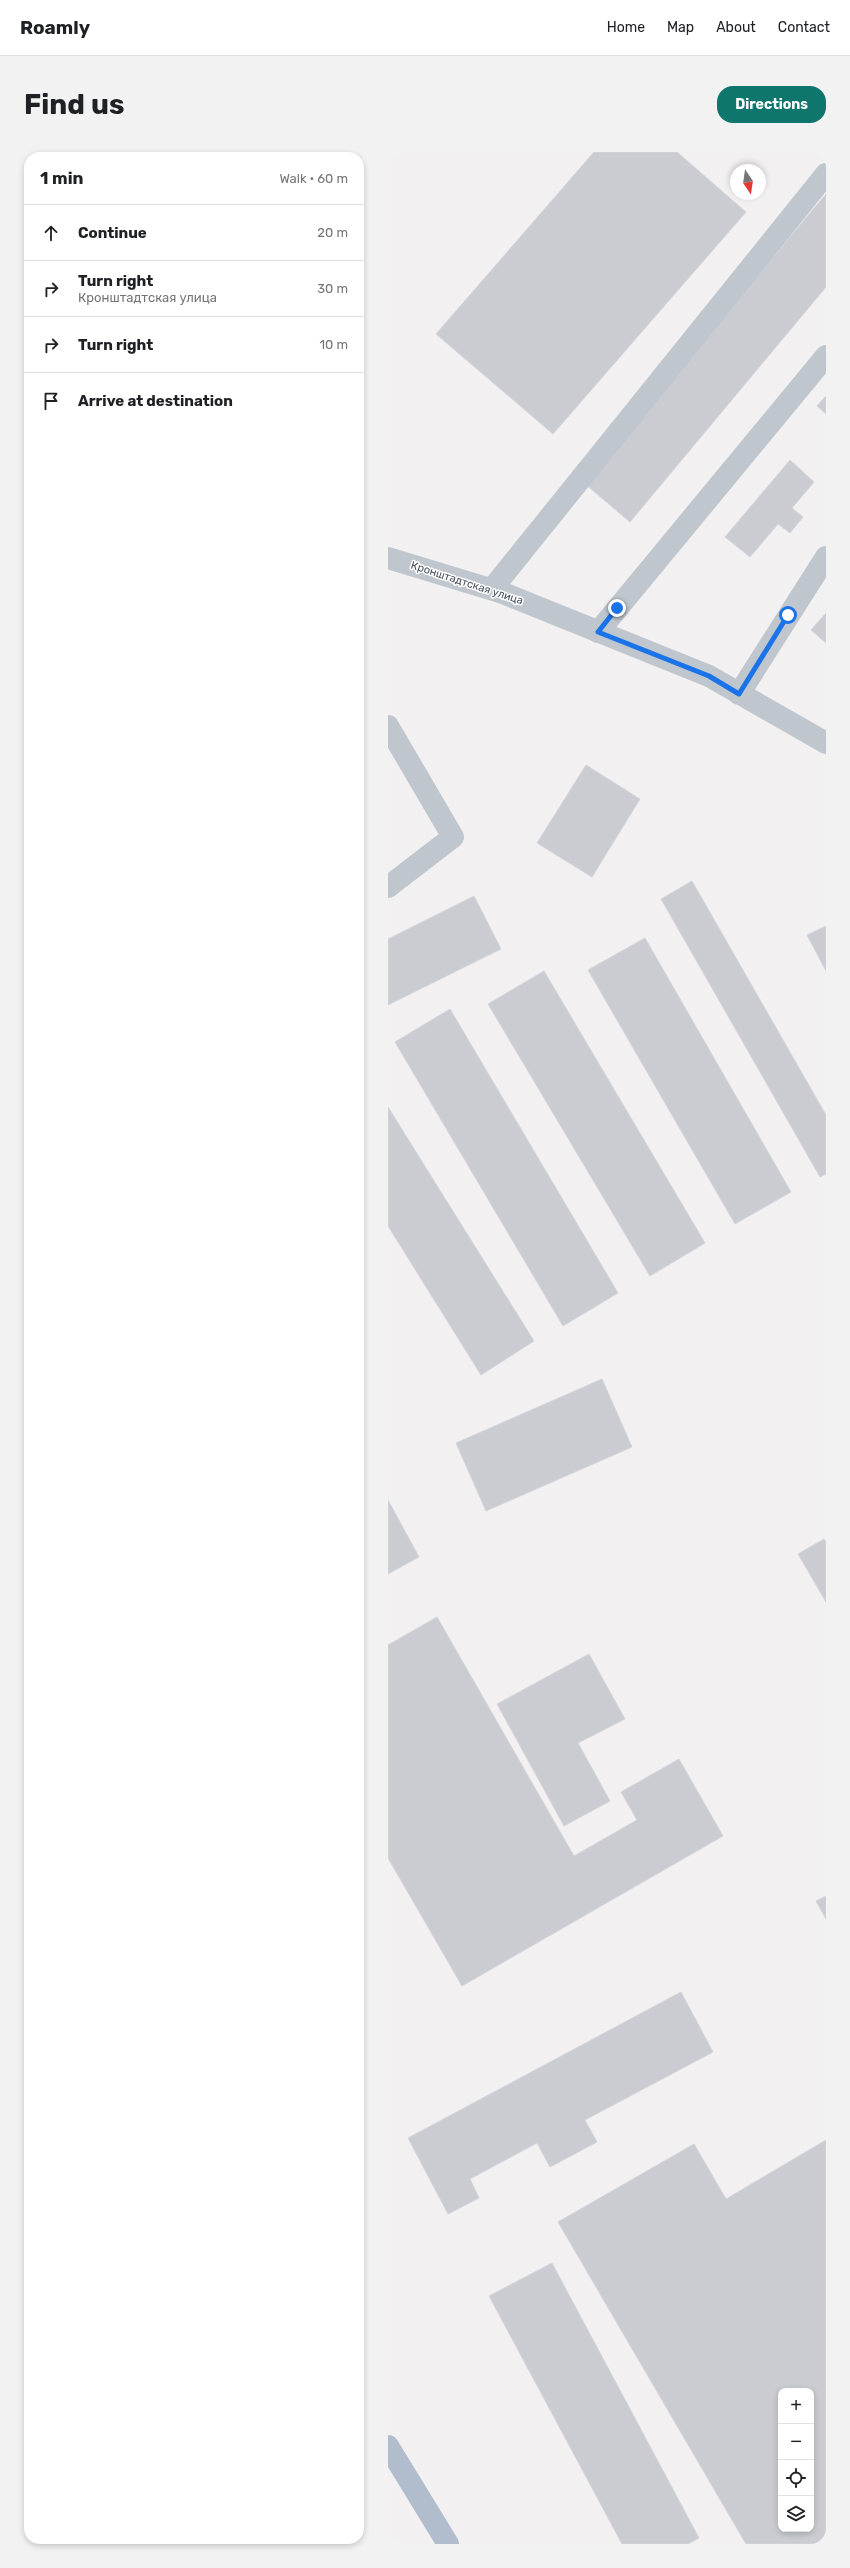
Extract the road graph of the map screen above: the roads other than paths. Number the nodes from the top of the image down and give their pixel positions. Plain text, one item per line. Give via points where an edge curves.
1 (826, 174) edge
2 (826, 356) edge
3 (826, 557) edge
4 (388, 558) edge
5 (492, 590) junction
6 (598, 632) junction
7 (739, 694) junction
8 (388, 726) edge
9 (826, 743) edge
10 (388, 887) edge
11 (388, 2446) edge
12 (448, 2544) edge

1 - 5 street
2 - 6 street
3 - 7 street
4 - 5 street, Кронштадтская улица
5 - 6 street, Кронштадтская улица
6 - 7 street, Кронштадтская улица via 709,676
7 - 9 street, Кронштадтская улица
8 - 10 street via 453,837
11 - 12 main road

